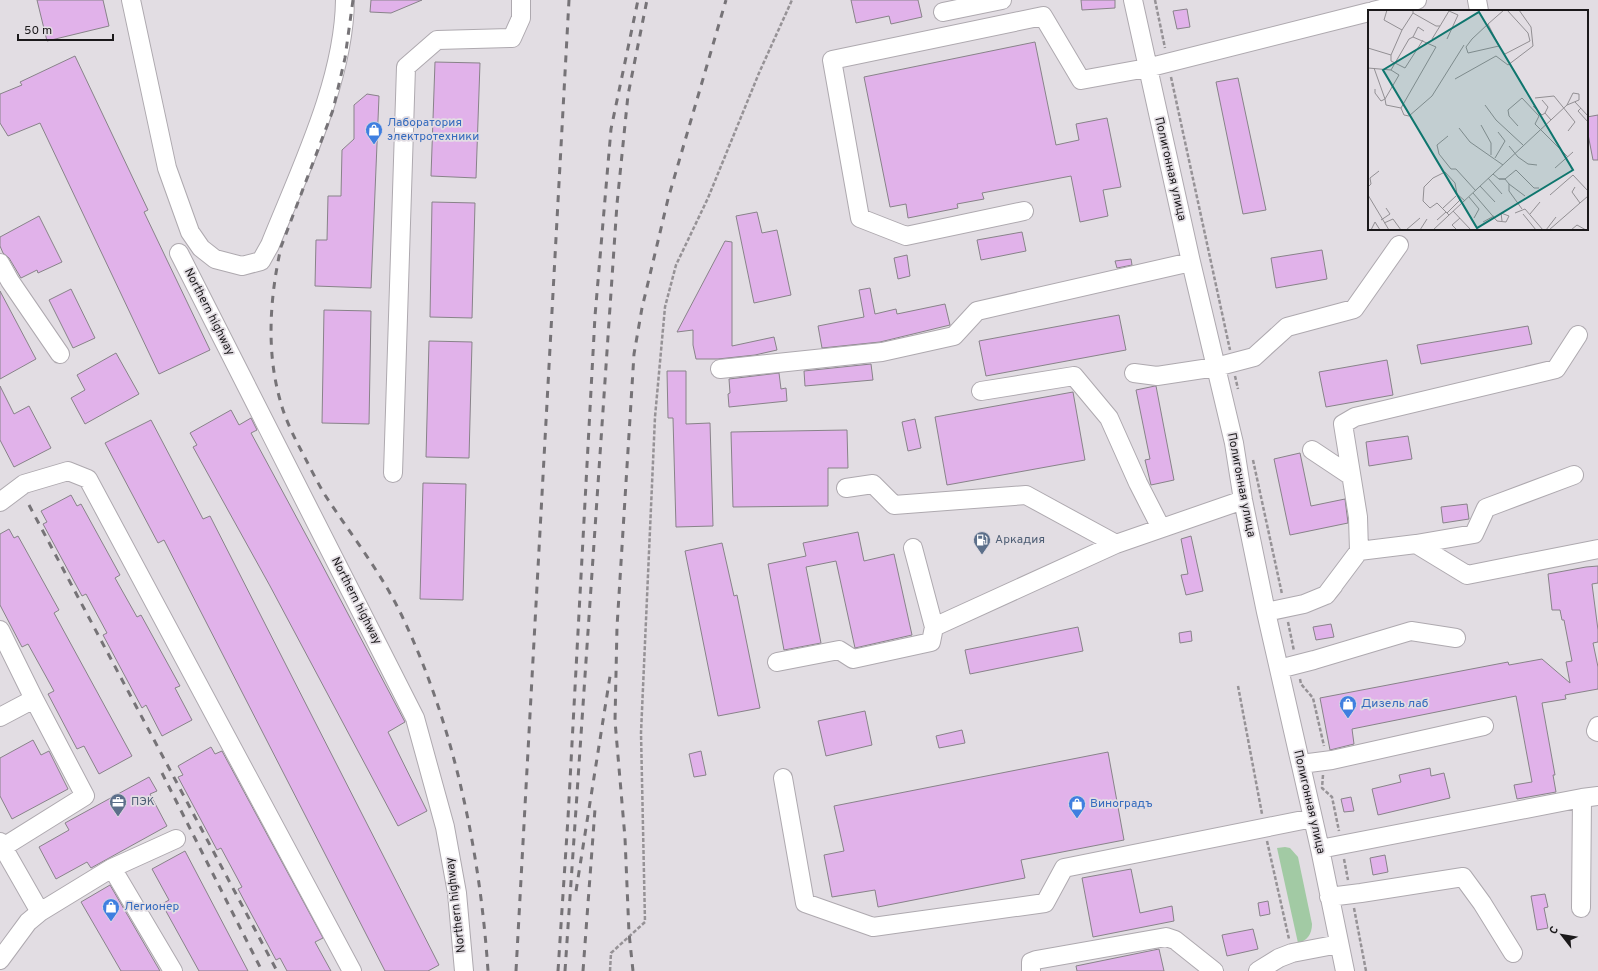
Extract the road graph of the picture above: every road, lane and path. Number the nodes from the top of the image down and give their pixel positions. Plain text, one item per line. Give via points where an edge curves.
1 (131, 0) edge
2 (345, 0) edge
3 (521, 0) edge
4 (792, 0) edge
5 (1002, 0) edge
6 (1133, 0) edge
7 (1155, 0) edge
8 (1417, 0) edge
9 (1477, 0) edge
10 (1377, 10) edge
11 (1479, 10) edge
12 (943, 12) dead end
13 (1368, 12) edge
14 (1168, 62) junction
15 (1147, 68) junction
16 (1024, 211) dead end
17 (1399, 245) dead end
18 (179, 253) dead end
19 (1190, 262) junction
20 (0, 263) edge
21 (1578, 334) dead end
22 (60, 354) dead end
23 (1224, 364) junction
24 (720, 369) dead end
25 (1134, 373) dead end
26 (982, 391) dead end
27 (1239, 393) dead end
28 (1312, 450) dead end
29 (1252, 454) dead end
30 (393, 473) dead end
31 (1574, 475) dead end
32 (1351, 476) junction
33 (846, 488) dead end
34 (1243, 500) junction
35 (0, 502) edge
36 (1161, 528) junction
37 (1116, 544) junction
38 (1416, 544) junction
39 (913, 548) dead end
40 (1598, 549) edge
41 (1359, 551) junction
42 (1285, 608) junction
43 (1266, 612) junction
44 (934, 627) junction
45 (0, 630) edge
46 (1456, 638) dead end
47 (777, 662) dead end
48 (1297, 664) junction
49 (1279, 668) junction
50 (34, 700) junction
51 (0, 717) edge
52 (1484, 726) dead end
53 (1598, 726) edge
54 (1598, 732) edge
55 (1324, 761) junction
56 (1301, 764) junction
57 (783, 778) dead end
58 (1590, 797) edge
59 (1313, 818) junction
60 (176, 839) dead end
61 (1342, 845) junction
62 (1, 846) edge
63 (1320, 849) junction
64 (112, 868) junction
65 (1351, 894) junction
66 (1330, 897) junction
67 (1581, 908) dead end
68 (40, 912) junction
69 (1339, 944) junction
70 (1513, 953) dead end
71 (0, 960) edge
72 (173, 971) edge
73 (352, 971) edge
74 (464, 971) edge
75 (610, 971) edge
76 (1031, 971) edge
77 (1214, 971) edge
78 (1258, 971) edge
79 (1345, 971) edge
80 (1366, 971) edge

1 - 2 lane via 167,168 190,232 201,248 215,259 242,266 261,261 270,245 321,118 341,48
3 - 30 lane via 521,18 512,38 437,40 406,67
4 - 75 path via 708,198 676,265 665,307 656,417 641,733 645,922 611,953
5 - 12 lane
6 - 15 lane, Полигонная улица
7 - 14 path
8 - 10 lane
9 - 11 lane
13 - 14 lane
14 - 15 lane
14 - 23 path
15 - 16 lane via 1081,80 1043,16 832,60 860,218 906,236
15 - 19 lane, Полигонная улица
17 - 23 lane via 1354,309 1286,327 1254,357
18 - 74 lane, Northern highway via 415,718 445,827 457,893
19 - 23 lane, Полигонная улица
19 - 24 lane via 977,311 954,336 882,352
20 - 22 lane
21 - 32 lane via 1556,369 1355,417 1343,424
23 - 25 lane via 1157,376
23 - 27 path
23 - 34 lane, Полигонная улица
26 - 36 lane via 1074,376 1109,418
28 - 32 lane
29 - 42 path
31 - 38 lane via 1486,508 1474,534
32 - 41 lane via 1358,517
33 - 37 lane via 873,484 894,506 1026,495
34 - 36 lane
34 - 43 lane, Полигонная улица
35 - 73 lane via 24,484 68,471 88,479
36 - 37 lane
37 - 44 lane
38 - 40 lane via 1467,575
38 - 41 lane
39 - 44 lane
41 - 42 lane via 1326,595
42 - 43 lane
42 - 48 path
43 - 49 lane, Полигонная улица
44 - 47 lane via 931,642 853,659 838,650
45 - 50 lane
46 - 48 lane via 1411,631
48 - 49 lane
48 - 55 path via 1301,684 1313,698 1325,751
49 - 56 lane, Полигонная улица
50 - 51 lane
50 - 62 lane via 86,796
52 - 55 lane
53 - 54 lane
55 - 56 lane
55 - 61 path via 1322,788 1332,796
56 - 59 lane, Полигонная улица
57 - 59 lane via 805,903 873,927 1044,903 1064,868
58 - 61 lane
58 - 67 lane
59 - 63 lane, Полигонная улица
60 - 64 lane
61 - 63 lane
61 - 65 path
62 - 68 lane
63 - 66 lane, Полигонная улица
64 - 68 lane
64 - 72 lane
65 - 66 lane
65 - 70 lane via 1463,877
65 - 80 path
66 - 69 lane, Полигонная улица
68 - 71 lane via 28,922
69 - 78 lane via 1292,953
69 - 79 lane, Полигонная улица
76 - 77 lane via 1032,962 1036,960 1166,937 1175,940

